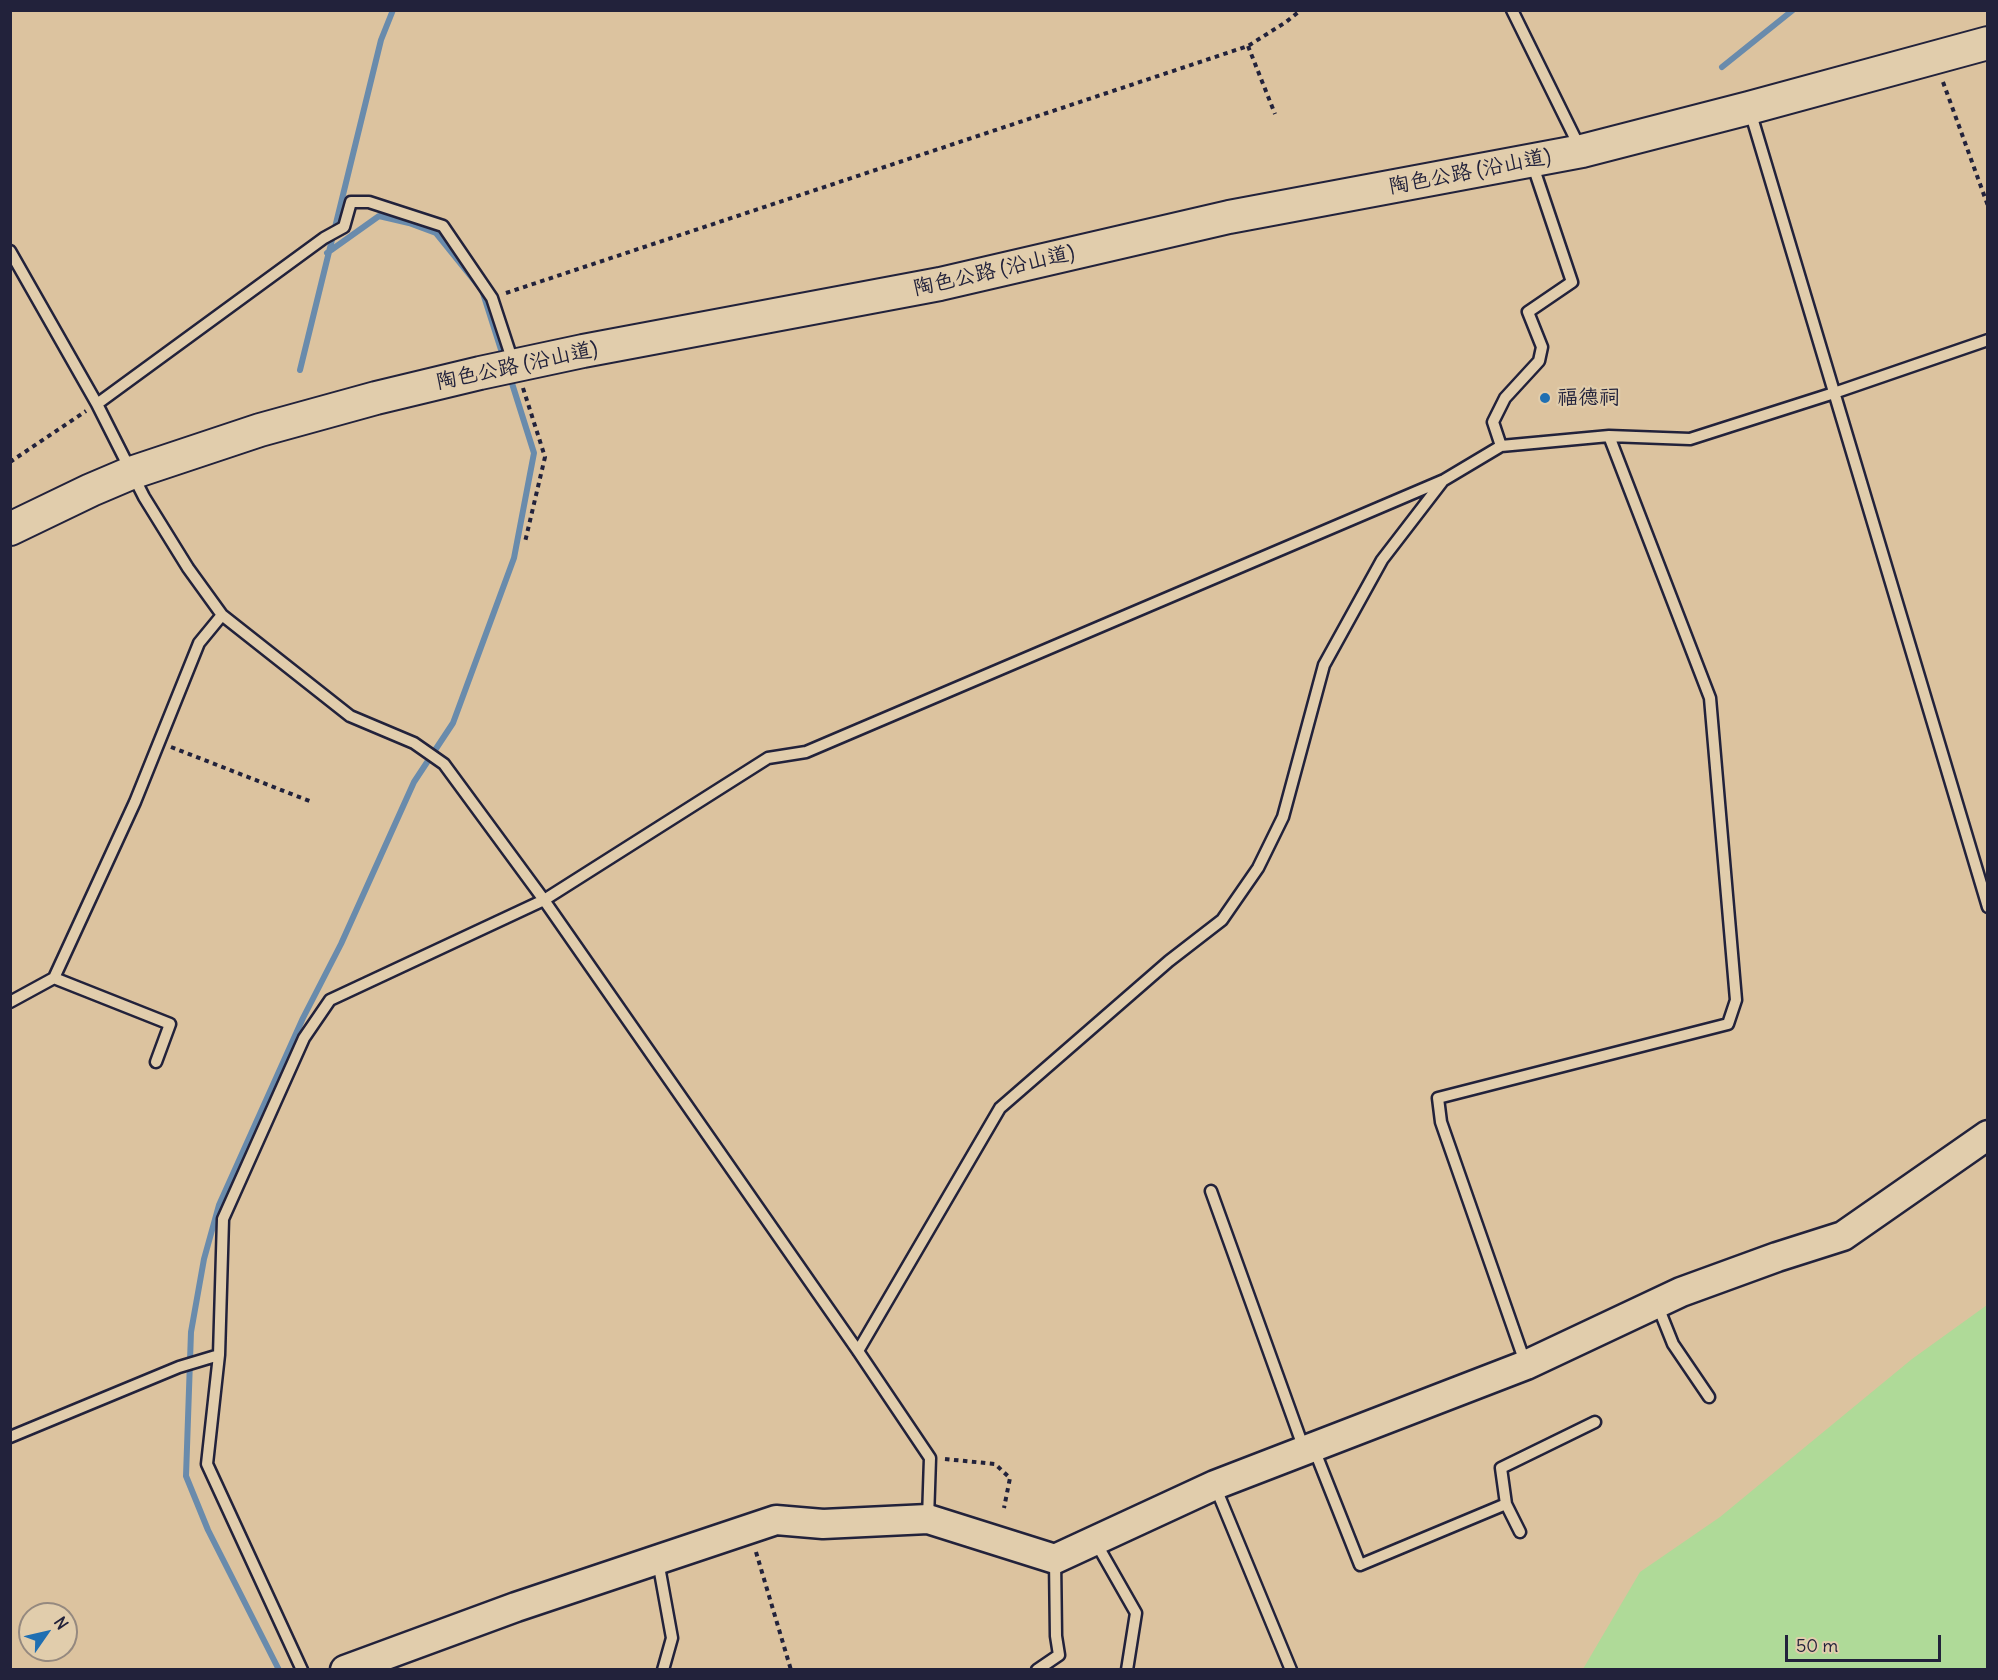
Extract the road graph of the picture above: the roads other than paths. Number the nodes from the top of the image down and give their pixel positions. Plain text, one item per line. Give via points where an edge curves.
1 (1512, 10) edge
2 (1988, 43) edge
3 (1749, 108) junction
4 (1582, 151) junction
5 (1532, 160) junction
6 (10, 251) edge
7 (1988, 340) edge
8 (514, 366) junction
9 (1834, 393) junction
10 (97, 404) junction
11 (1609, 436) junction
12 (1501, 446) junction
13 (131, 473) junction
14 (1444, 480) junction
15 (10, 528) edge
16 (222, 615) junction
17 (544, 900) junction
18 (1988, 907) edge
19 (54, 978) junction
20 (10, 1002) edge
21 (156, 1062) dead end
22 (1988, 1135) edge
23 (1210, 1191) dead end
24 (1657, 1304) junction
25 (858, 1351) junction
26 (219, 1355) junction
27 (1526, 1365) junction
28 (1709, 1397) dead end
29 (1595, 1422) dead end
30 (10, 1437) edge
31 (1308, 1448) junction
32 (1215, 1485) junction
33 (1506, 1504) junction
34 (928, 1519) junction
35 (1520, 1532) dead end
36 (1095, 1541) junction
37 (1055, 1559) junction
38 (657, 1561) junction
39 (302, 1670) edge
40 (345, 1670) edge
41 (663, 1670) edge
42 (1037, 1670) edge
43 (1127, 1670) edge
44 (1291, 1670) edge

1 - 4 lane
2 - 3 main road, 陶色公路 (沿山道)
3 - 4 main road, 陶色公路 (沿山道)
3 - 9 lane
4 - 5 main road, 陶色公路 (沿山道)
5 - 8 main road, 陶色公路 (沿山道) via 1229,217 940,284
5 - 12 lane via 1572,282 1528,312 1542,347 1539,361 1505,398 1493,422
6 - 10 lane
7 - 9 lane
8 - 10 lane via 492,298 443,226 369,202 351,202 344,227
8 - 13 main road, 陶色公路 (沿山道) via 260,430
9 - 11 lane via 1690,439
9 - 18 lane
10 - 13 lane
11 - 12 lane
11 - 27 lane via 1710,698 1736,1000 1728,1024 1438,1098 1441,1122
12 - 14 lane
13 - 15 main road, 陶色公路 (沿山道)
13 - 16 lane via 188,568
14 - 17 lane via 806,752 768,758
14 - 25 lane via 1382,560 1324,665 1282,817 1258,868 1222,920 1000,1108
16 - 17 lane via 350,716 414,743 444,764
16 - 19 lane via 199,643 135,802
17 - 25 lane
17 - 26 lane via 330,1000 304,1038 223,1219
19 - 20 lane
19 - 21 lane via 170,1024
22 - 24 street via 1843,1236 1702,1284
23 - 31 lane
24 - 27 street
24 - 28 lane via 1673,1344
25 - 34 lane via 930,1458
26 - 30 lane via 179,1367
26 - 39 lane via 207,1464
27 - 31 street
29 - 33 lane via 1501,1468
31 - 32 street
31 - 33 lane via 1360,1565
32 - 36 street
32 - 44 lane
33 - 35 lane
34 - 37 street
34 - 38 street via 823,1524 776,1520
36 - 37 street
36 - 43 lane via 1136,1613
37 - 42 lane via 1059,1655
38 - 40 street via 516,1607
38 - 41 lane via 672,1638

